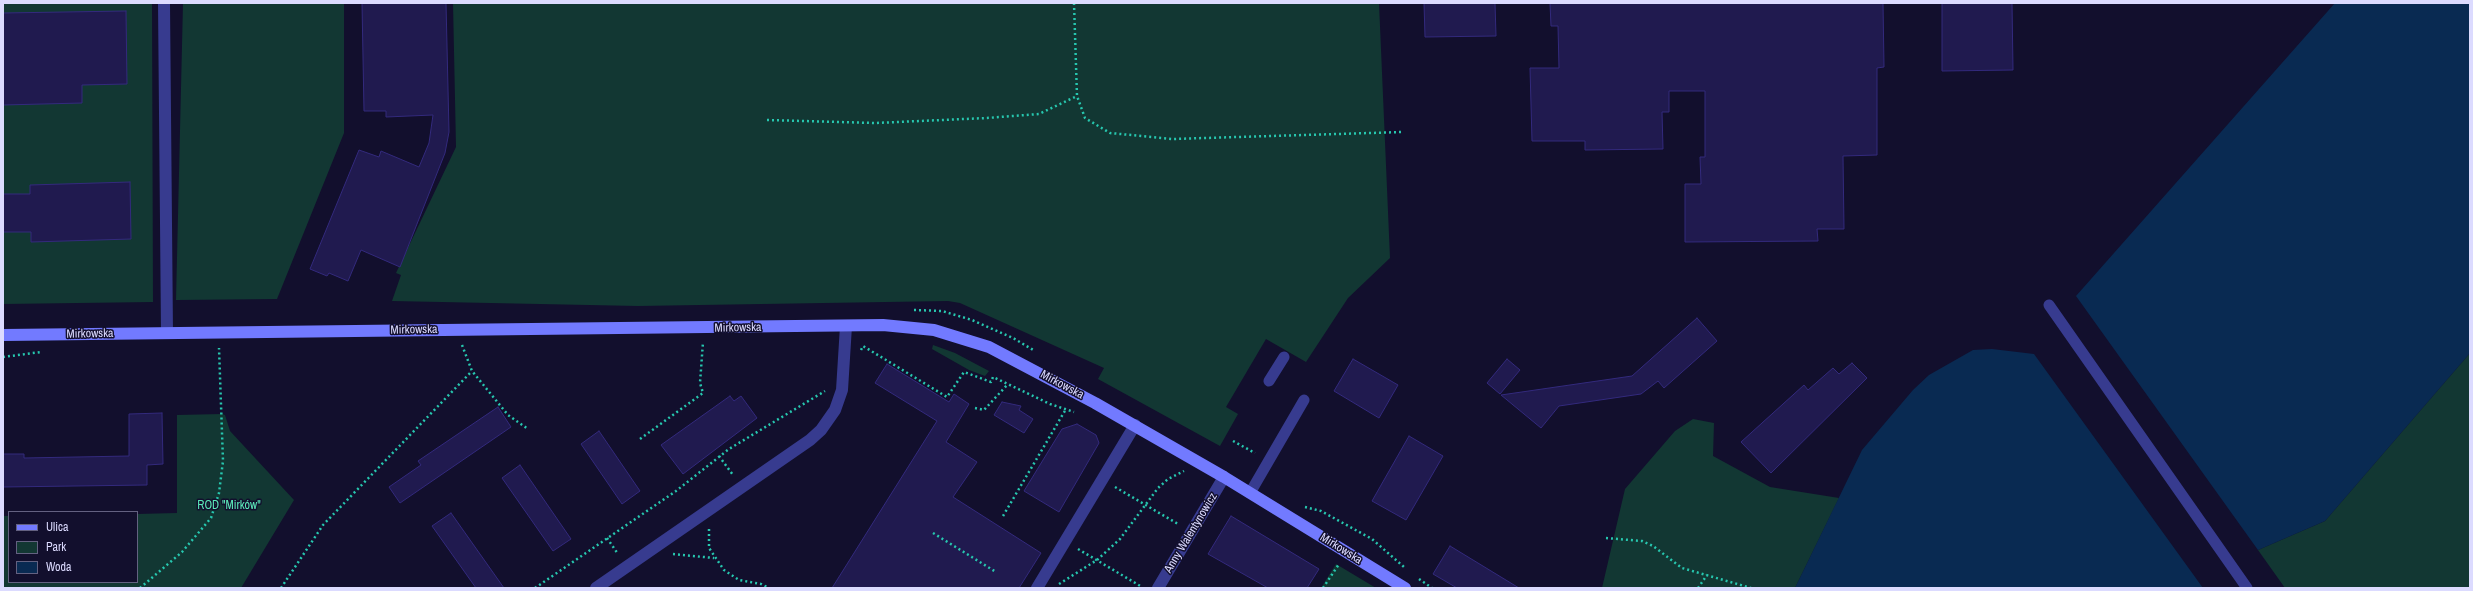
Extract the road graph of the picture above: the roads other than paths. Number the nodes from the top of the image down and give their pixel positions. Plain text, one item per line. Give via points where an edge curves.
1 (164, 3) edge
2 (2049, 305) dead end
3 (846, 326) junction
4 (166, 333) junction
5 (3, 335) edge
6 (1284, 357) dead end
7 (1269, 381) dead end
8 (1304, 400) dead end
9 (1135, 425) junction
10 (1224, 477) junction
11 (1250, 493) junction
12 (1401, 587) edge
13 (596, 588) edge
14 (1037, 588) edge
15 (1158, 588) edge
16 (2247, 588) edge

1 - 4 street
2 - 16 lane
3 - 4 street, Mirkowska
3 - 9 street, Mirkowska via 913,326 970,340 995,350
3 - 13 street via 840,398 830,419 810,440
4 - 5 street, Mirkowska
6 - 7 lane
8 - 11 lane
9 - 10 street, Mirkowska
9 - 14 street
10 - 11 street, Mirkowska
10 - 15 street, Anny Walentynowicz
11 - 12 street, Mirkowska

